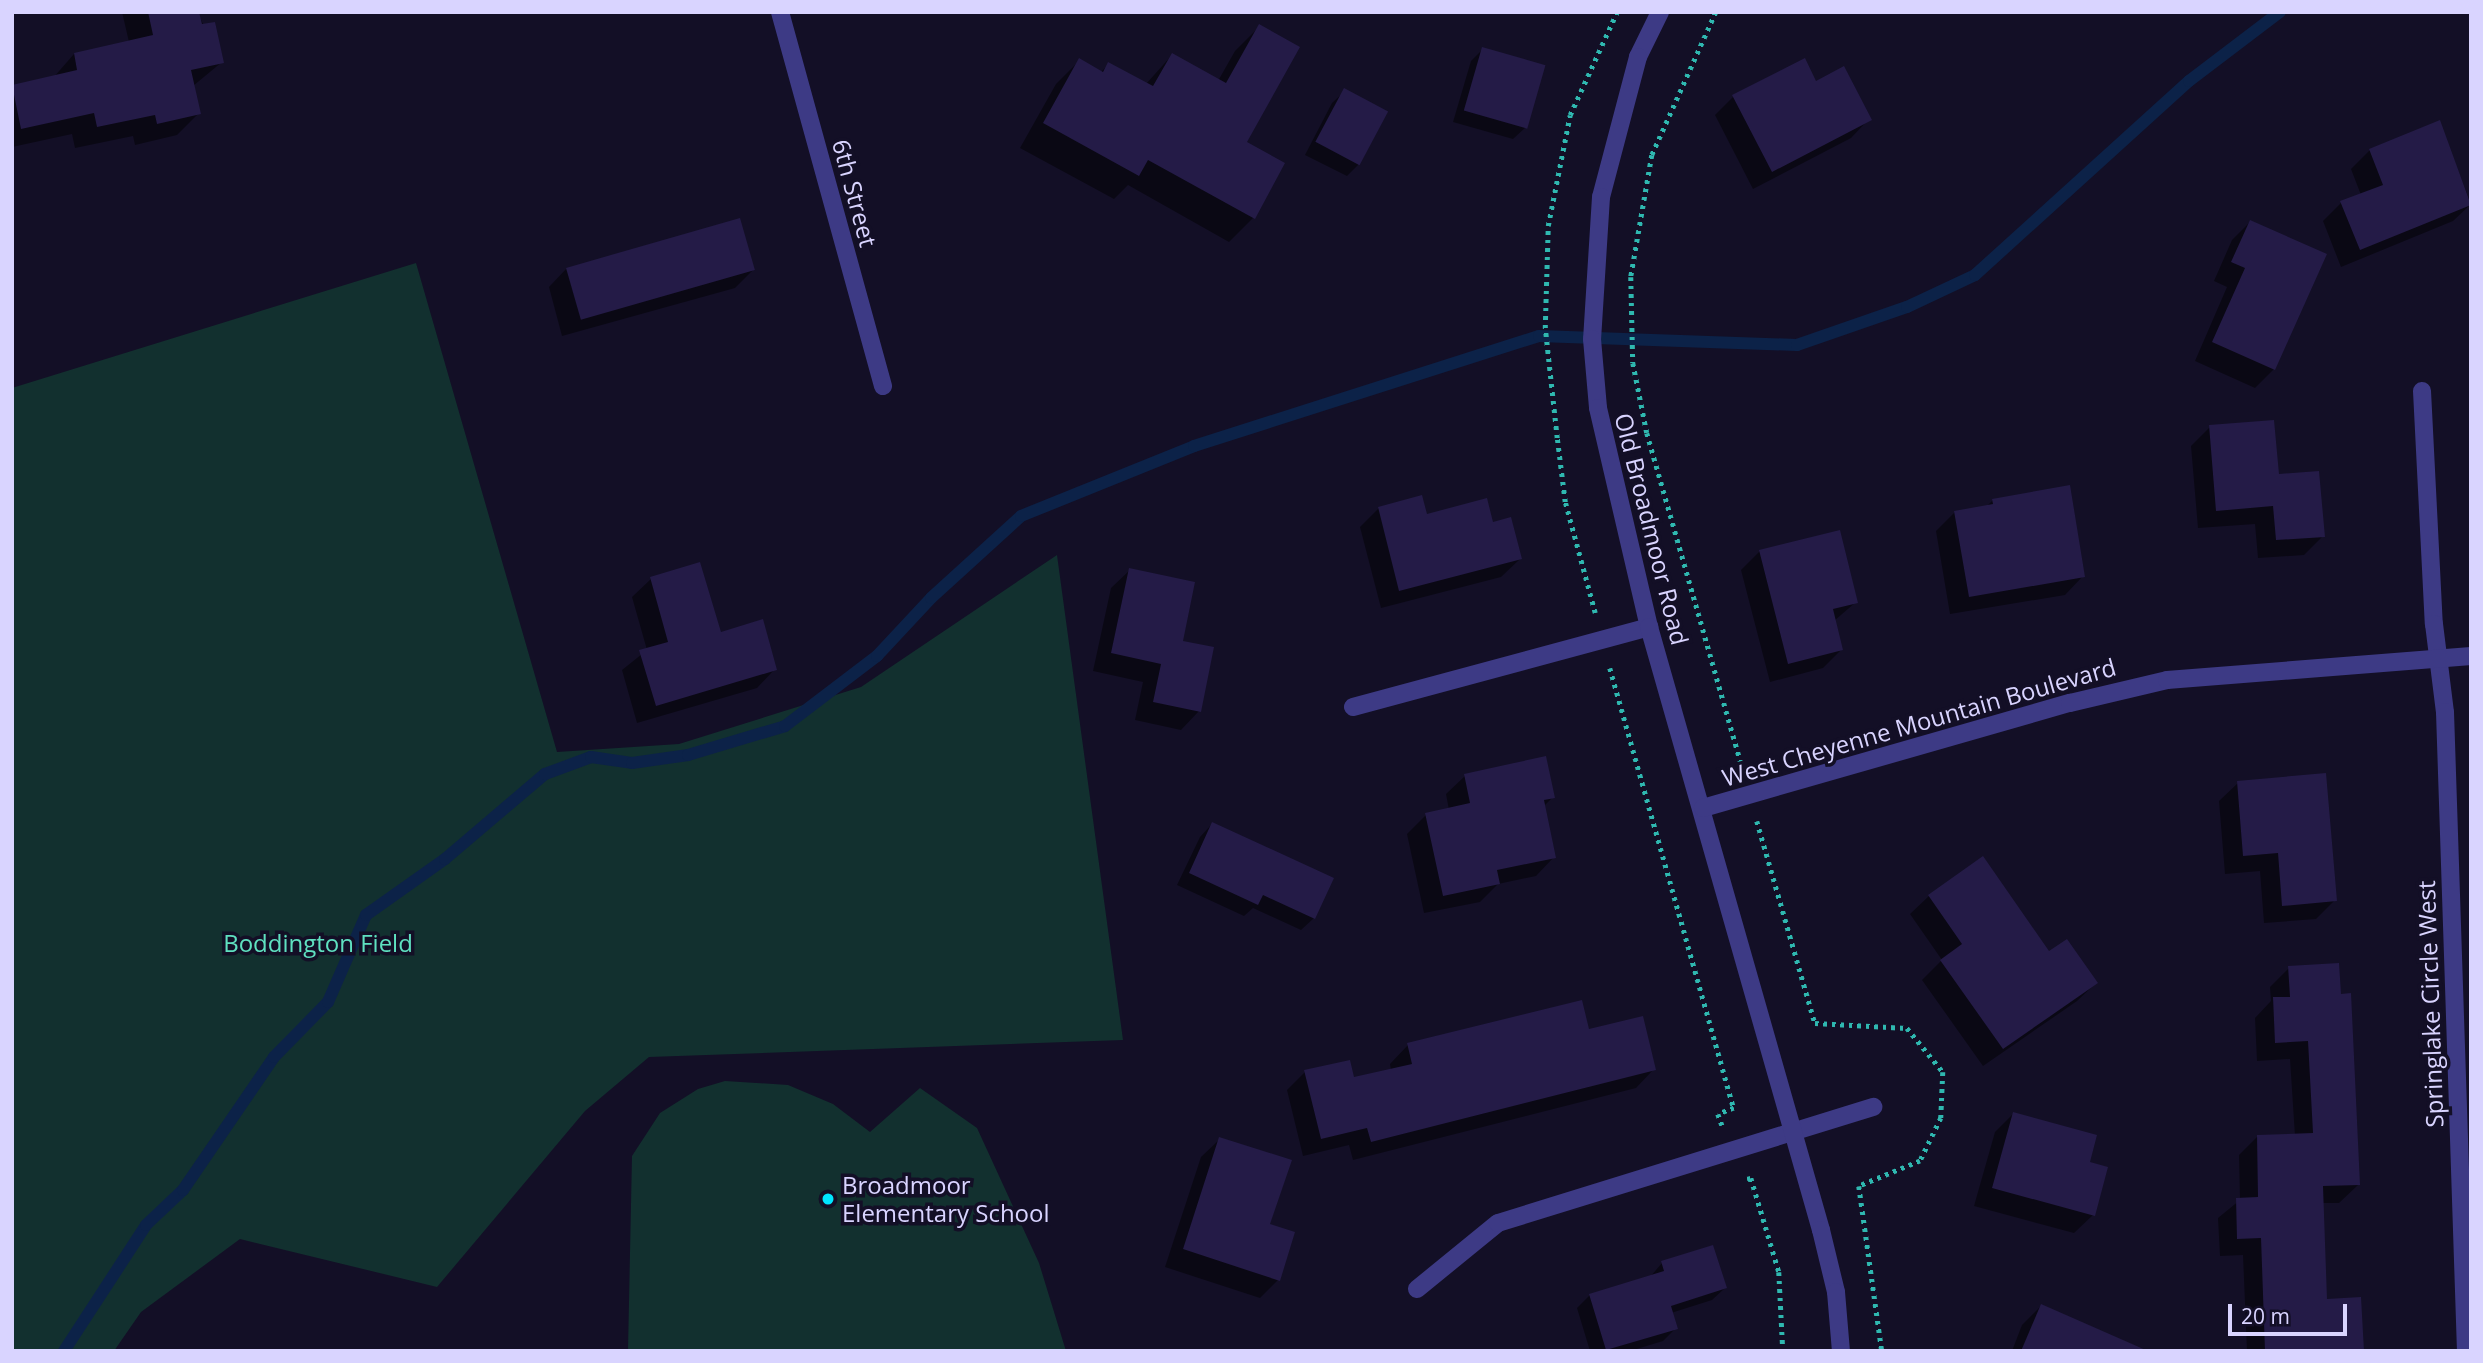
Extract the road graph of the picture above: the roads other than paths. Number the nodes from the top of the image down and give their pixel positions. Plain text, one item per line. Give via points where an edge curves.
1 (780, 12) edge
2 (1660, 12) edge
3 (883, 386) dead end
4 (2422, 391) dead end
5 (1648, 627) junction
6 (2471, 656) edge
7 (2438, 657) junction
8 (1353, 707) dead end
9 (1703, 808) junction
10 (1873, 1107) dead end
11 (1794, 1129) junction
12 (1418, 1289) dead end
13 (1841, 1351) edge
14 (2466, 1351) edge

1 - 3 street, 6th Street
2 - 5 street, Old Broadmoor Road via 1638,57 1601,197 1592,339 1598,408
4 - 7 street
5 - 8 street
5 - 9 street, Old Broadmoor Road
6 - 7 street, West Cheyenne Mountain Boulevard
7 - 9 street, West Cheyenne Mountain Boulevard via 2156,682
7 - 14 street, Springlake Circle West via 2445,712
9 - 11 street, West Cheyenne Mountain Boulevard
10 - 11 street
11 - 12 street via 1498,1223
11 - 13 street, West Cheyenne Mountain Boulevard via 1836,1292

